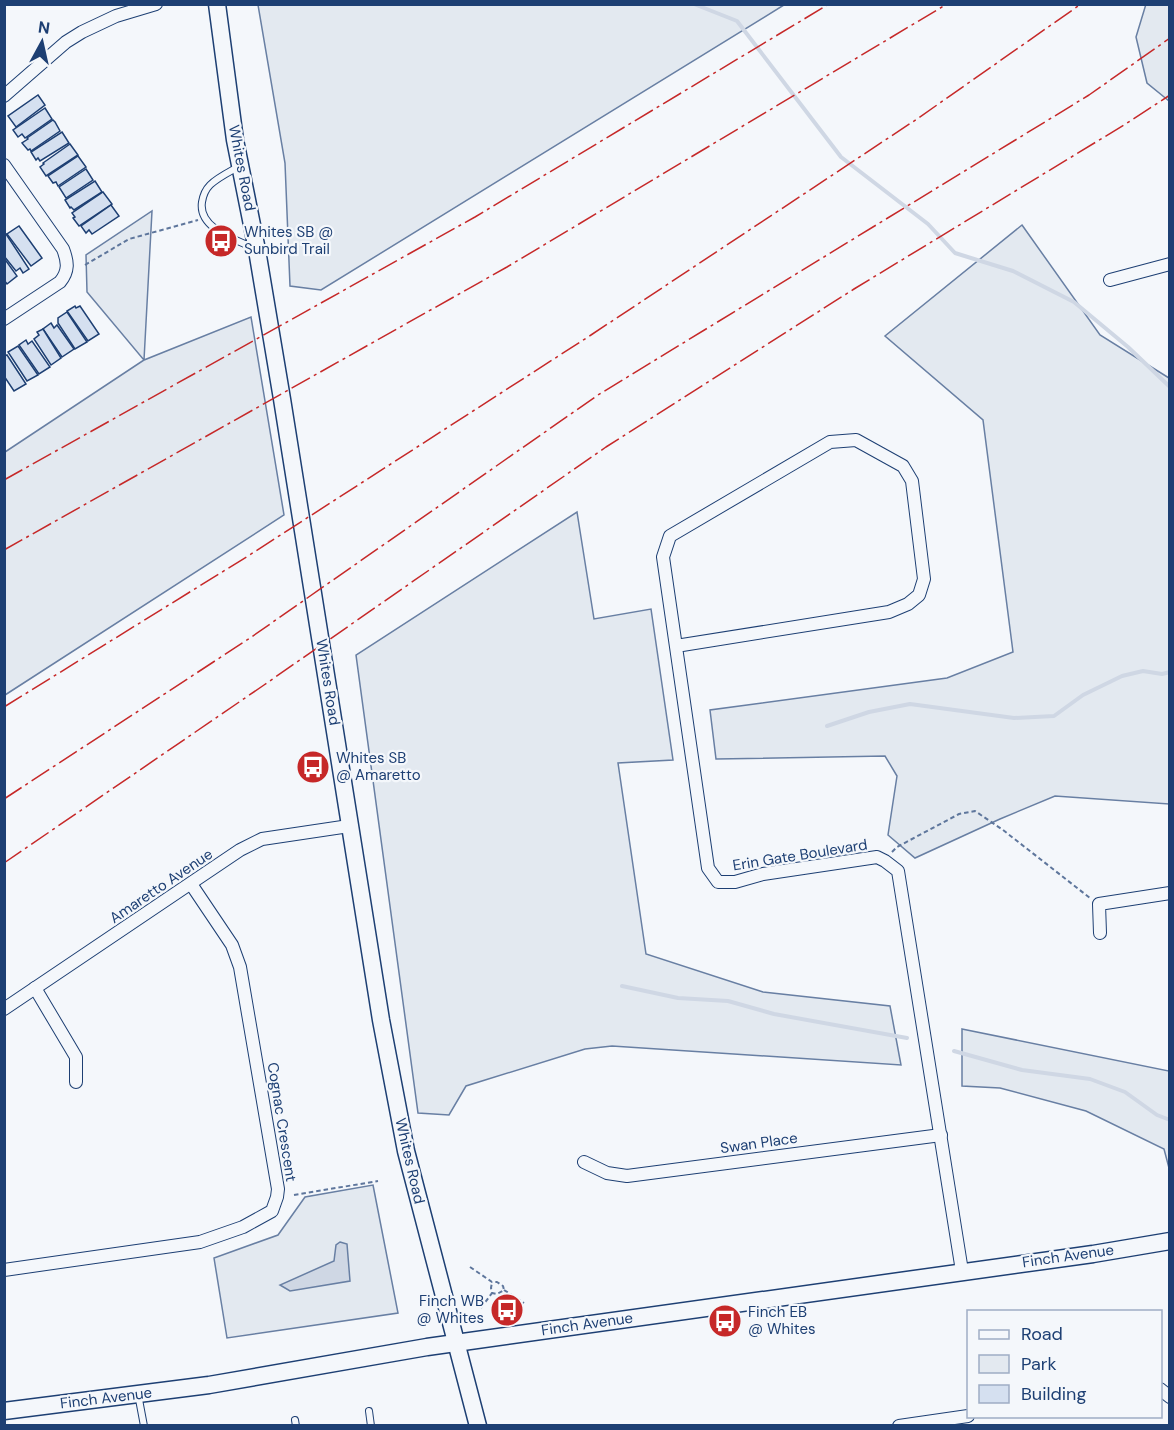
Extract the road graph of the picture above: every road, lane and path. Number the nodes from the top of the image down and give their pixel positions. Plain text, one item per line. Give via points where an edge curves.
1 (156, 4) edge
2 (217, 4) edge
3 (4, 96) edge
4 (4, 165) edge
5 (241, 165) junction
6 (198, 220) dead end
7 (257, 250) junction
8 (1170, 264) edge
9 (85, 265) dead end
10 (1110, 280) dead end
11 (4, 319) edge
12 (676, 646) junction
13 (349, 826) junction
14 (885, 861) junction
15 (191, 884) junction
16 (1170, 893) edge
17 (1099, 904) junction
18 (1100, 933) dead end
19 (35, 988) junction
20 (4, 1009) edge
21 (76, 1082) dead end
22 (941, 1135) junction
23 (584, 1162) dead end
24 (378, 1181) dead end
25 (294, 1195) dead end
26 (1170, 1240) edge
27 (470, 1267) dead end
28 (4, 1270) edge
29 (962, 1271) junction
30 (492, 1282) junction
31 (504, 1290) junction
32 (492, 1293) junction
33 (524, 1303) dead end
34 (481, 1308) dead end
35 (456, 1343) junction
36 (138, 1394) junction
37 (4, 1410) edge
38 (369, 1411) dead end
39 (967, 1416) edge
40 (144, 1425) edge
41 (371, 1425) edge
42 (478, 1425) edge
43 (899, 1425) edge

1 - 3 street via 82,32
2 - 5 main road, Whites Road
4 - 11 street via 67,260 60,282
5 - 7 main road, Whites Road
5 - 7 lane via 210,185 203,195 201,209 218,231
6 - 9 path via 129,239
7 - 13 main road, Whites Road
8 - 10 street
12 - 12 street, Erin Gate Boulevard via 890,612 908,604 919,595 924,579 912,481 903,466 856,440 830,442 670,536 663,557
12 - 14 street, Erin Gate Boulevard via 708,868 718,882 877,857
13 - 15 street, Amaretto Avenue via 262,839
13 - 35 main road, Whites Road via 405,1151
14 - 17 path via 897,847 960,814 975,811
14 - 22 street, Erin Gate Boulevard via 898,871
15 - 19 street, Amaretto Avenue
15 - 28 street, Cognac Crescent via 232,945 240,967 278,1189 272,1211 243,1227 200,1242
16 - 17 street
17 - 18 street
19 - 20 street, Amaretto Avenue
19 - 21 street via 76,1057
22 - 23 street, Swan Place via 627,1176 607,1173
22 - 29 street, Erin Gate Boulevard
24 - 25 path
26 - 29 main road, Finch Avenue
27 - 30 path
29 - 35 main road, Finch Avenue
30 - 31 path
30 - 32 path
31 - 32 path
31 - 33 path
32 - 34 path
35 - 36 main road, Finch Avenue
35 - 42 main road, Whites Road
36 - 37 main road, Finch Avenue
36 - 40 lane
38 - 41 lane
39 - 43 street

